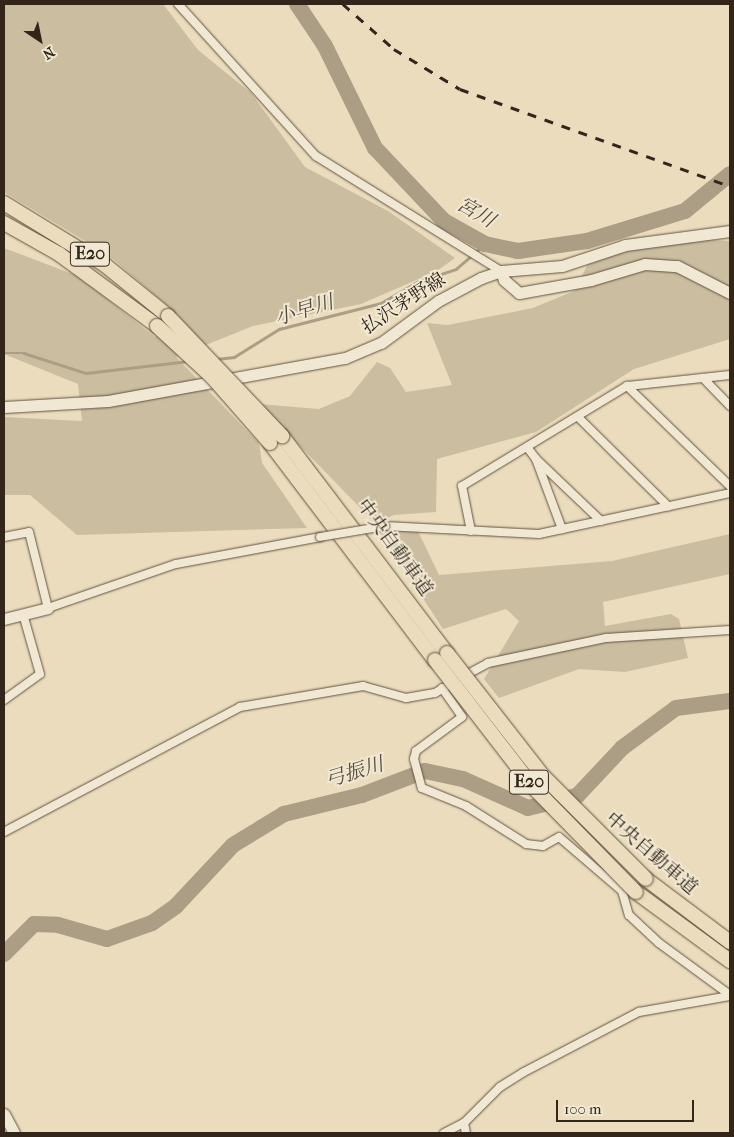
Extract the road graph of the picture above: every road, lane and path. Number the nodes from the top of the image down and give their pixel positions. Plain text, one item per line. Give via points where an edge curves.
1 (178, 4) edge
2 (4, 203) edge
3 (4, 223) edge
4 (730, 230) edge
5 (501, 271) junction
6 (730, 292) edge
7 (730, 375) edge
8 (704, 378) junction
9 (627, 386) junction
10 (730, 406) edge
11 (4, 407) edge
12 (578, 417) junction
13 (527, 447) junction
14 (536, 458) junction
15 (730, 486) edge
16 (730, 493) edge
17 (668, 506) junction
18 (601, 521) junction
19 (562, 529) junction
20 (472, 531) junction
21 (4, 537) edge
22 (48, 608) junction
23 (23, 614) junction
24 (4, 619) edge
25 (730, 630) edge
26 (441, 656) junction
27 (442, 688) junction
28 (4, 700) edge
29 (4, 832) edge
30 (730, 942) edge
31 (730, 961) edge
32 (730, 995) edge
33 (4, 1114) edge
34 (464, 1123) junction
35 (14, 1133) edge
36 (444, 1133) edge
37 (466, 1133) edge

1 - 5 street via 316,156
2 - 26 highway, 中央自動車道 / E20, bridge via 104,264 168,316 282,436
3 - 26 highway, 中央自動車道 / E20, bridge via 59,254 158,326 212,377 270,443
4 - 5 main road, 払沢茅野線 via 625,245 562,266
5 - 6 main road via 504,280 518,293 591,280 645,264 677,266
5 - 11 main road, 払沢茅野線 via 438,301 381,343 345,358 108,401
7 - 8 street
8 - 9 street
8 - 10 street
9 - 12 street
9 - 15 street
12 - 13 street
12 - 17 street
13 - 14 street
13 - 20 street via 462,486
14 - 18 street
14 - 19 street
16 - 17 street
17 - 18 street
18 - 19 street
19 - 20 street via 539,534
20 - 22 street, bridge via 385,526 320,537 176,564
21 - 22 street via 29,532
22 - 23 main road
23 - 24 main road
23 - 28 street via 40,674
25 - 27 street via 606,638 526,653 488,663
26 - 30 highway, 中央自動車道 / E20, bridge via 544,777 646,879
26 - 31 highway, 中央自動車道 / E20, bridge via 533,787 636,892
27 - 29 street via 406,698 363,686 240,707
27 - 32 street via 462,717 424,743 414,759 422,788 466,806 526,844 543,846 559,837 622,891 629,915
32 - 34 street via 639,1012 500,1087
33 - 35 main road
34 - 36 street
34 - 37 street

